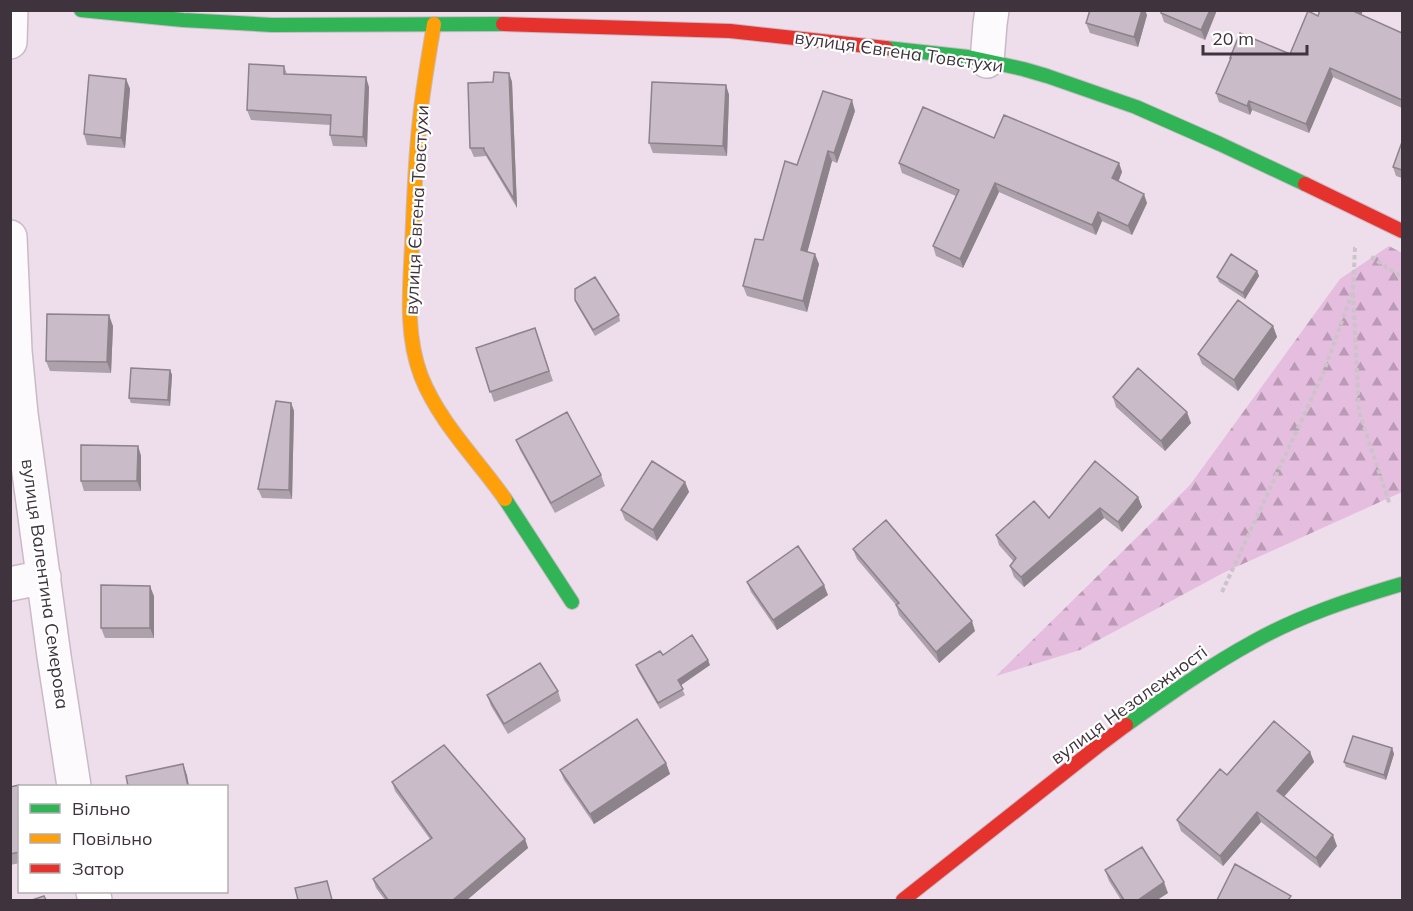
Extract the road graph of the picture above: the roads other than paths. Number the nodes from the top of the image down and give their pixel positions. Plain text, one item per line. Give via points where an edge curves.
1 (11, 10) edge
2 (81, 10) edge
3 (992, 10) edge
4 (326, 17) edge
5 (434, 24) junction
6 (10, 42) edge
7 (987, 61) junction
8 (1402, 231) edge
9 (10, 237) edge
10 (44, 577) junction
11 (10, 584) edge
12 (1402, 584) edge
13 (572, 602) dead end
14 (74, 785) edge
15 (903, 900) edge

1 - 6 street
2 - 4 street, вулиця Євгена Товстухи via 272,25
3 - 7 street
4 - 5 street, вулиця Євгена Товстухи
5 - 7 street, вулиця Євгена Товстухи via 730,31
5 - 13 street, вулиця Євгена Товстухи via 422,100 415,185 410,302 417,364 443,415 513,511
7 - 8 street, вулиця Євгена Товстухи via 1047,76 1136,107
9 - 10 street, вулиця Валентина Семерова via 18,383
10 - 11 street
10 - 14 street, вулиця Валентина Семерова
12 - 15 street, вулиця Незалежності via 1286,625 1216,664 1098,746

